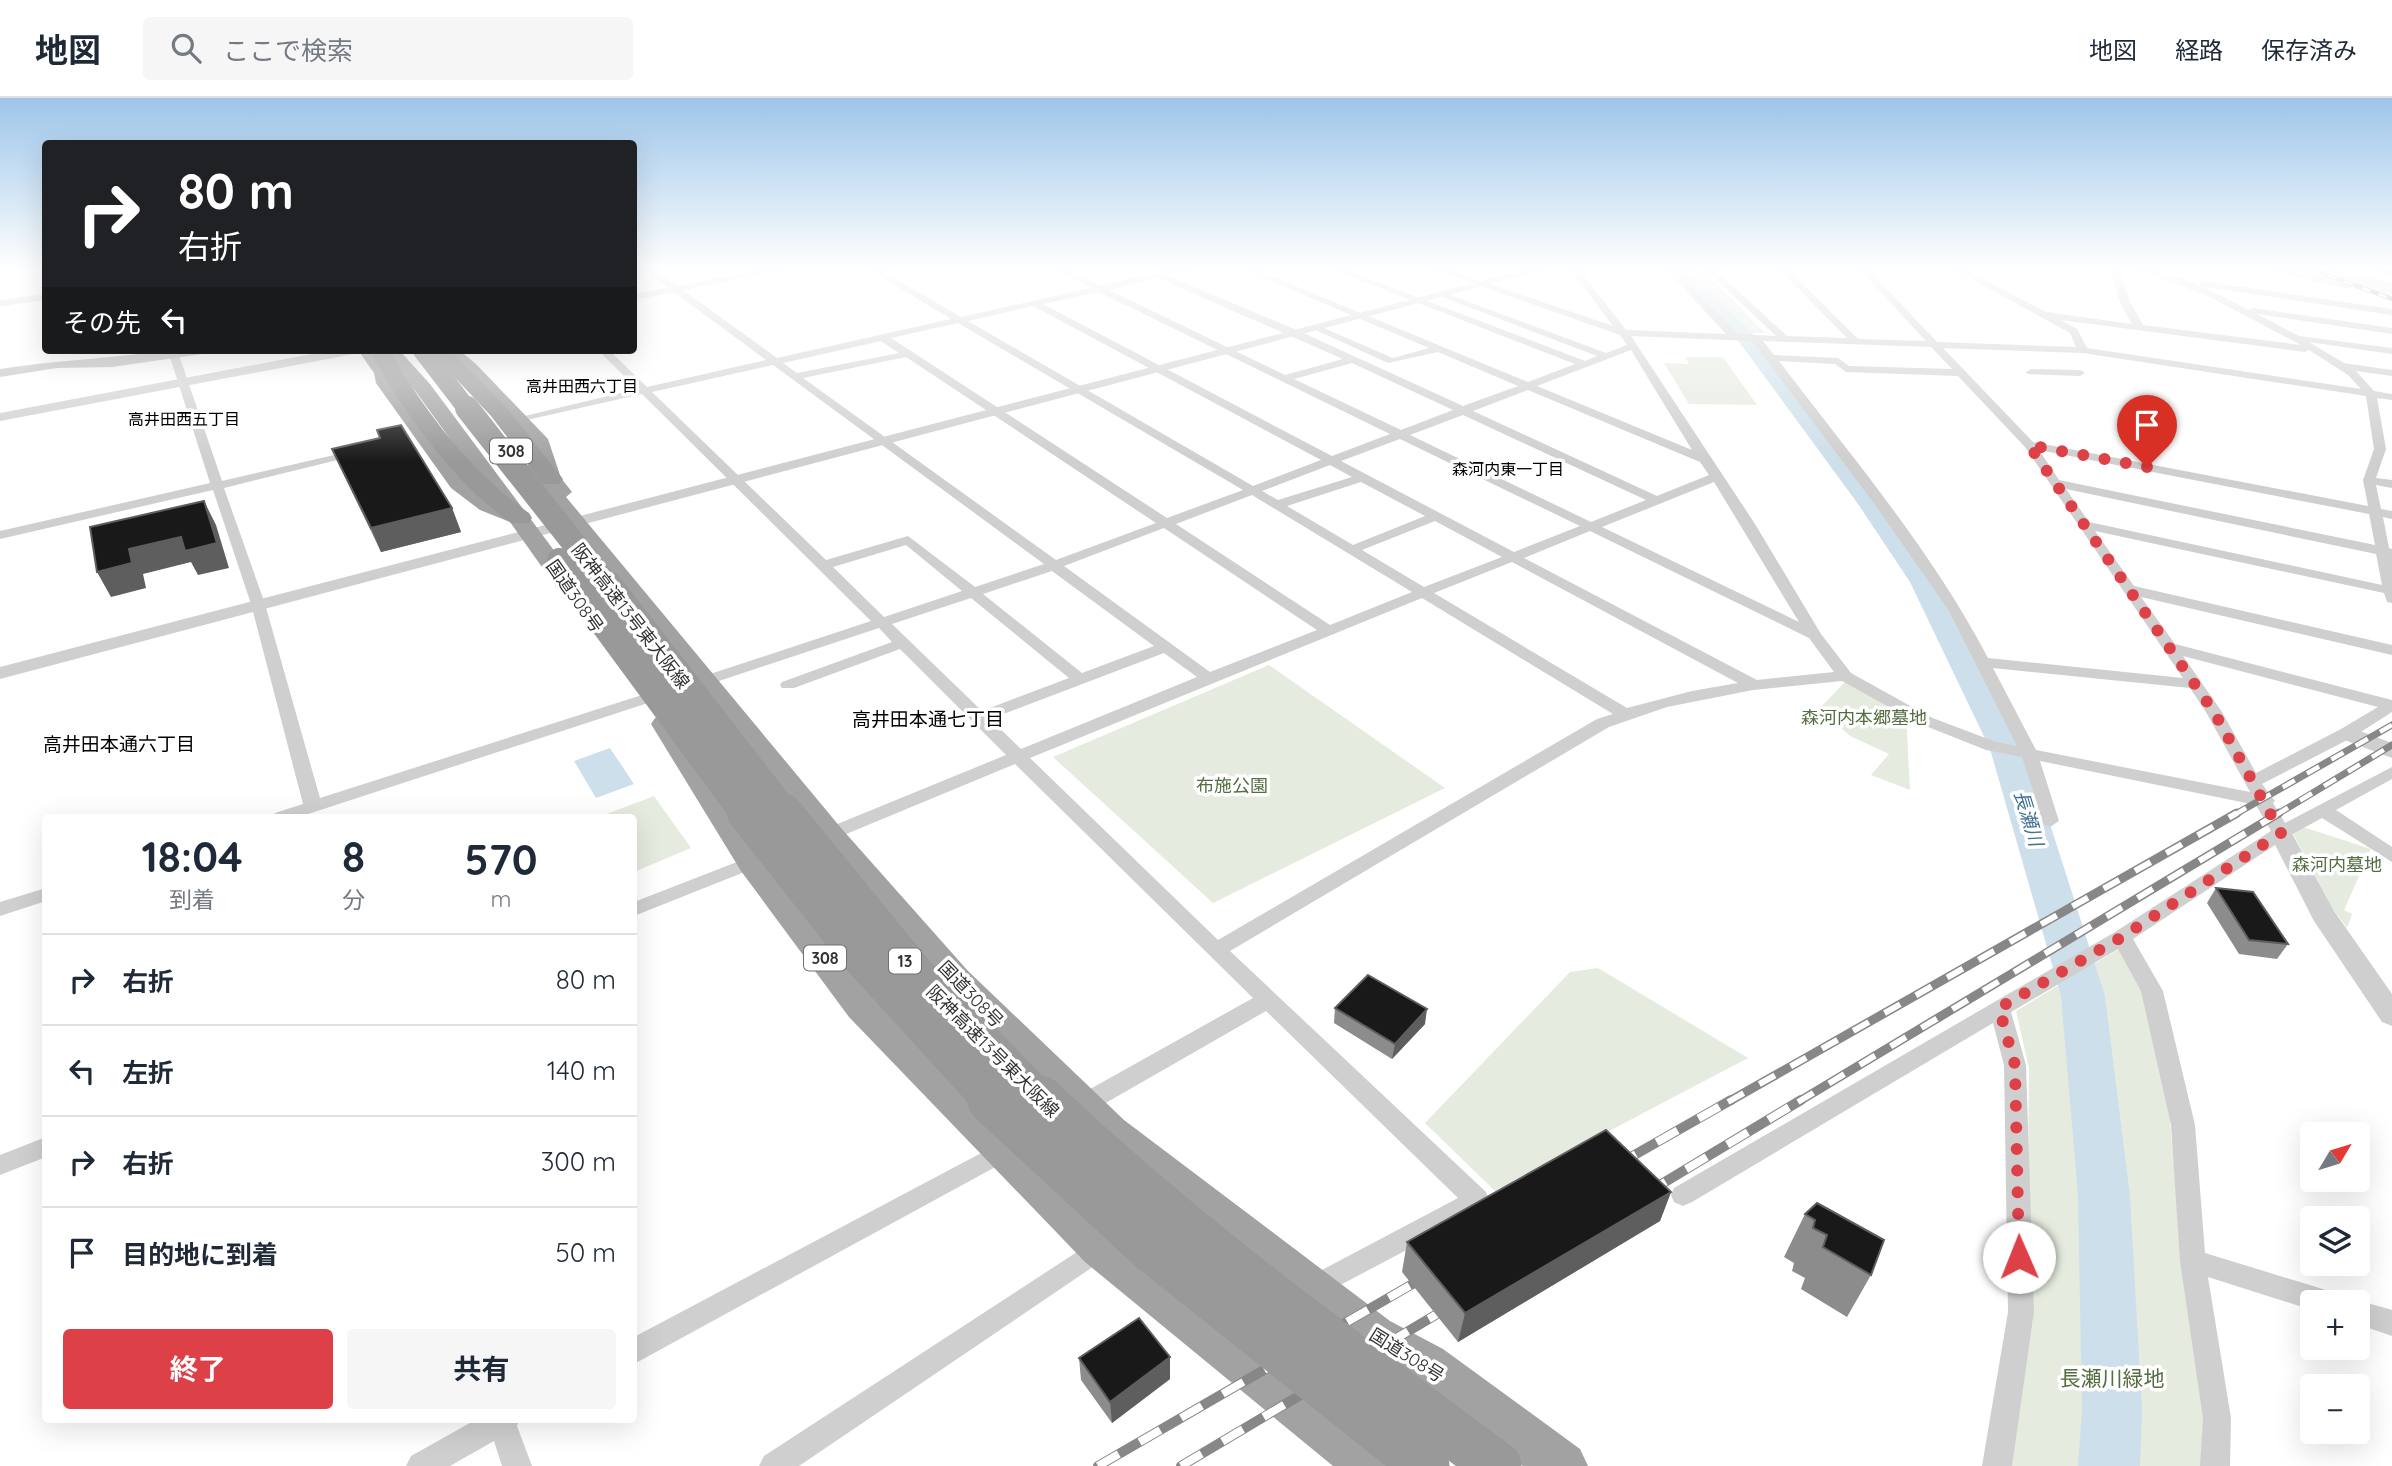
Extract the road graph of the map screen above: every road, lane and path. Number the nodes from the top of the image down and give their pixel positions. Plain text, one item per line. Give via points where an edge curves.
1 (735, 333) edge
2 (901, 333) edge
3 (981, 333) edge
4 (1089, 333) edge
5 (1190, 333) edge
6 (1300, 333) edge
7 (1327, 333) edge
8 (1399, 333) edge
9 (1501, 333) edge
10 (1544, 333) edge
11 (1623, 333) joint
12 (1732, 333) edge
13 (1778, 333) edge
14 (1847, 333) edge
15 (1924, 333) edge
16 (2075, 333) edge
17 (2183, 333) edge
18 (2283, 333) edge
19 (1296, 334) junction
20 (1735, 336) junction
21 (1753, 336) junction
22 (2289, 336) junction
23 (882, 337) junction
24 (1783, 337) junction
25 (1854, 340) junction
26 (1935, 344) junction
27 (1633, 346) junction
28 (2005, 347) junction
29 (1438, 349) junction
30 (2082, 350) junction
31 (1227, 351) junction
32 (2319, 351) junction
33 (2392, 351) edge
34 (166, 354) edge
35 (178, 354) edge
36 (302, 354) edge
37 (330, 354) edge
38 (370, 354) edge
39 (380, 354) edge
40 (393, 354) edge
41 (404, 354) edge
42 (425, 354) edge
43 (432, 354) edge
44 (443, 354) edge
45 (452, 354) edge
46 (607, 354) edge
47 (908, 354) junction
48 (1606, 356) junction
49 (1770, 358) junction
50 (1351, 360) junction
51 (775, 362) junction
52 (1584, 364) junction
53 (2344, 366) junction
54 (1156, 369) junction
55 (0, 373) edge
56 (1963, 373) junction
57 (2080, 373) dead end
58 (2392, 373) edge
59 (795, 376) junction
60 (182, 379) junction
61 (1285, 379) junction
62 (1525, 385) junction
63 (645, 391) junction
64 (1077, 391) junction
65 (2371, 394) junction
66 (2392, 397) edge
67 (0, 410) edge
68 (1463, 410) junction
69 (994, 411) junction
70 (0, 417) edge
71 (2376, 422) junction
72 (2392, 425) edge
73 (518, 426) junction
74 (1400, 434) junction
75 (884, 441) junction
76 (2029, 445) junction
77 (373, 450) edge
78 (2386, 450) edge
79 (1704, 459) junction
80 (1329, 462) junction
81 (1716, 477) junction
82 (1360, 478) junction
83 (551, 479) joint
84 (736, 480) junction
85 (2369, 480) junction
86 (2056, 483) junction
87 (2392, 484) edge
88 (219, 485) junction
89 (1252, 491) junction
90 (1656, 500) junction
91 (1277, 505) junction
92 (2374, 512) junction
93 (2392, 515) edge
94 (1434, 517) junction
95 (577, 521) junction
96 (1163, 522) junction
97 (2086, 525) junction
98 (526, 526) junction
99 (1589, 527) junction
100 (0, 535) edge
101 (1351, 550) junction
102 (2387, 552) edge
103 (1512, 557) junction
104 (824, 565) junction
105 (1053, 565) junction
106 (2132, 590) junction
107 (969, 591) junction
108 (1422, 593) junction
109 (2391, 594) edge
110 (258, 604) junction
111 (880, 621) junction
112 (1328, 630) junction
113 (1814, 635) junction
114 (903, 643) junction
115 (1165, 647) junction
116 (2171, 648) junction
117 (2392, 650) edge
118 (1982, 662) junction
119 (0, 673) edge
120 (1845, 676) junction
121 (1208, 678) junction
122 (707, 680) junction
123 (1081, 680) junction
124 (1752, 684) junction
125 (2194, 684) junction
126 (788, 685) dead end
127 (648, 698) junction
128 (2392, 705) edge
129 (1625, 714) junction
130 (979, 718) junction
131 (2347, 733) junction
132 (2392, 751) edge
133 (2029, 754) junction
134 (1018, 757) junction
135 (2392, 772) edge
136 (2254, 781) junction
137 (2266, 802) junction
138 (313, 807) junction
139 (2323, 810) junction
140 (291, 814) edge
141 (2050, 821) dead end
142 (2281, 833) junction
143 (830, 835) junction
144 (2392, 856) edge
145 (752, 862) junction
146 (42, 895) edge
147 (637, 908) edge
148 (0, 909) edge
149 (2122, 937) junction
150 (1216, 950) junction
151 (1268, 1000) junction
152 (1999, 1008) junction
153 (2392, 1015) edge
154 (1082, 1105) junction
155 (42, 1149) edge
156 (1002, 1152) junction
157 (0, 1165) edge
158 (1683, 1195) dead end
159 (1100, 1248) junction
160 (2193, 1261) junction
161 (1312, 1288) junction
162 (2300, 1294) edge
163 (2370, 1316) edge
164 (2392, 1323) edge
165 (637, 1348) edge
166 (498, 1423) edge
167 (504, 1423) edge
168 (421, 1466) edge
169 (517, 1466) edge
170 (774, 1466) edge
171 (1372, 1466) edge
172 (1425, 1466) edge
173 (1497, 1466) edge
174 (1563, 1466) edge
175 (1997, 1466) edge
176 (2216, 1466) edge

1 - 51 street
2 - 23 street
3 - 64 street
4 - 54 street
5 - 31 street
6 - 19 street
7 - 29 street via 1392,361
8 - 29 street
9 - 52 street
10 - 48 street
11 - 20 street
11 - 27 street
12 - 20 street
13 - 24 street
14 - 25 street
15 - 26 street
16 - 30 street
17 - 32 street
18 - 22 street
19 - 31 street
19 - 50 street
20 - 21 street
21 - 24 street
21 - 49 street
22 - 32 street
22 - 33 street
23 - 47 street
23 - 51 street
24 - 25 street
25 - 26 street
26 - 28 street
26 - 56 street
27 - 48 street
27 - 79 street
28 - 30 street
28 - 57 street via 2035,375
29 - 62 street
30 - 65 street
31 - 54 street
31 - 61 street
32 - 53 street
34 - 55 main road
35 - 60 street
36 - 60 street
37 - 60 street
38 - 98 highway via 419,440 458,484
39 - 98 highway via 466,472 485,494
40 - 98 highway, 国道308号 / 308
41 - 172 highway, 阪神高速13号東大阪線 / 13, bridge via 797,881 904,1009 1048,1155 1144,1240
42 - 173 highway, 阪神高速13号東大阪線 / 13, bridge via 866,917 998,1060 1077,1135 1199,1236
43 - 95 highway, 国道308号 / 308 via 523,465
44 - 73 highway
45 - 73 highway
46 - 63 street
47 - 59 street
47 - 69 street
48 - 52 street
49 - 56 street via 1838,361 1846,369
49 - 118 street via 1935,579
50 - 61 street
50 - 68 street
51 - 59 street
51 - 63 street
52 - 62 street
53 - 58 street
53 - 65 street
54 - 64 street
54 - 80 street
56 - 76 street
59 - 75 street
60 - 67 street
60 - 70 street
60 - 88 street
61 - 74 street
62 - 68 street
62 - 79 street
63 - 73 street
63 - 84 street
64 - 69 street
64 - 89 street
65 - 66 street
65 - 71 street
68 - 74 street
68 - 90 street
69 - 75 street
69 - 96 street
71 - 72 street
71 - 78 street
73 - 83 highway
74 - 80 street
74 - 99 street
75 - 84 street
75 - 105 street
76 - 86 street
76 - 92 street
77 - 88 street
78 - 85 street
79 - 81 street
80 - 82 street
80 - 89 street
81 - 90 street
81 - 113 street
82 - 91 street
82 - 94 street
83 - 95 highway via 576,510
84 - 95 street
84 - 104 street
85 - 87 street
85 - 92 street
86 - 97 street
86 - 102 street
88 - 100 street
88 - 110 street
89 - 91 street
89 - 96 street
90 - 99 street
91 - 101 street
92 - 93 street
92 - 102 street
94 - 101 street
94 - 103 street
95 - 98 street
95 - 122 highway, 国道308号 / 308
96 - 105 street
96 - 112 street
97 - 106 street
97 - 109 street
98 - 110 street
98 - 127 highway, 国道308号 / 308
99 - 103 street
99 - 113 street
101 - 108 street
102 - 109 street
103 - 108 street
103 - 124 street
104 - 107 street via 908,540
104 - 111 street
105 - 107 street
105 - 115 street
106 - 116 street
106 - 117 street
107 - 111 street
107 - 123 street
108 - 112 street
108 - 129 street
110 - 119 street
110 - 138 street
111 - 114 street
111 - 122 street
112 - 121 street
113 - 120 street
114 - 126 street
114 - 130 street
115 - 121 street
115 - 123 street
116 - 125 street
116 - 128 street
118 - 125 street
118 - 133 street
120 - 124 street
120 - 133 street via 1924,720 1992,746
121 - 134 street
122 - 143 highway, 国道308号 / 308
123 - 130 street
124 - 129 street
125 - 136 street
127 - 138 street
127 - 145 highway, 国道308号 / 308
128 - 131 street
129 - 150 street
130 - 134 street
131 - 132 street
131 - 136 street
133 - 137 street
133 - 141 street
134 - 143 street
134 - 150 street
135 - 139 street
136 - 137 street
137 - 142 street
138 - 140 street
139 - 142 street
139 - 144 street
142 - 149 street
142 - 153 street via 2323,915
143 - 145 street
143 - 154 highway, 国道308号 / 308 via 955,980
145 - 147 street
145 - 156 highway, 国道308号 / 308 via 862,1007
146 - 148 street
149 - 152 street
149 - 160 street via 2152,991 2173,1072 2183,1125
150 - 151 street
151 - 154 street
151 - 161 street via 1477,1200
152 - 158 street
152 - 175 street via 2015,1065 2021,1312
154 - 161 highway, 国道308号 / 308 via 1110,1132
155 - 157 street
156 - 159 highway, 国道308号 / 308
156 - 165 street
159 - 170 street
159 - 171 highway, 国道308号 / 308
160 - 162 street
160 - 176 street via 2217,1418
161 - 174 highway, 国道308号 / 308 via 1374,1336 1427,1365
163 - 164 street
166 - 168 street
167 - 169 street

